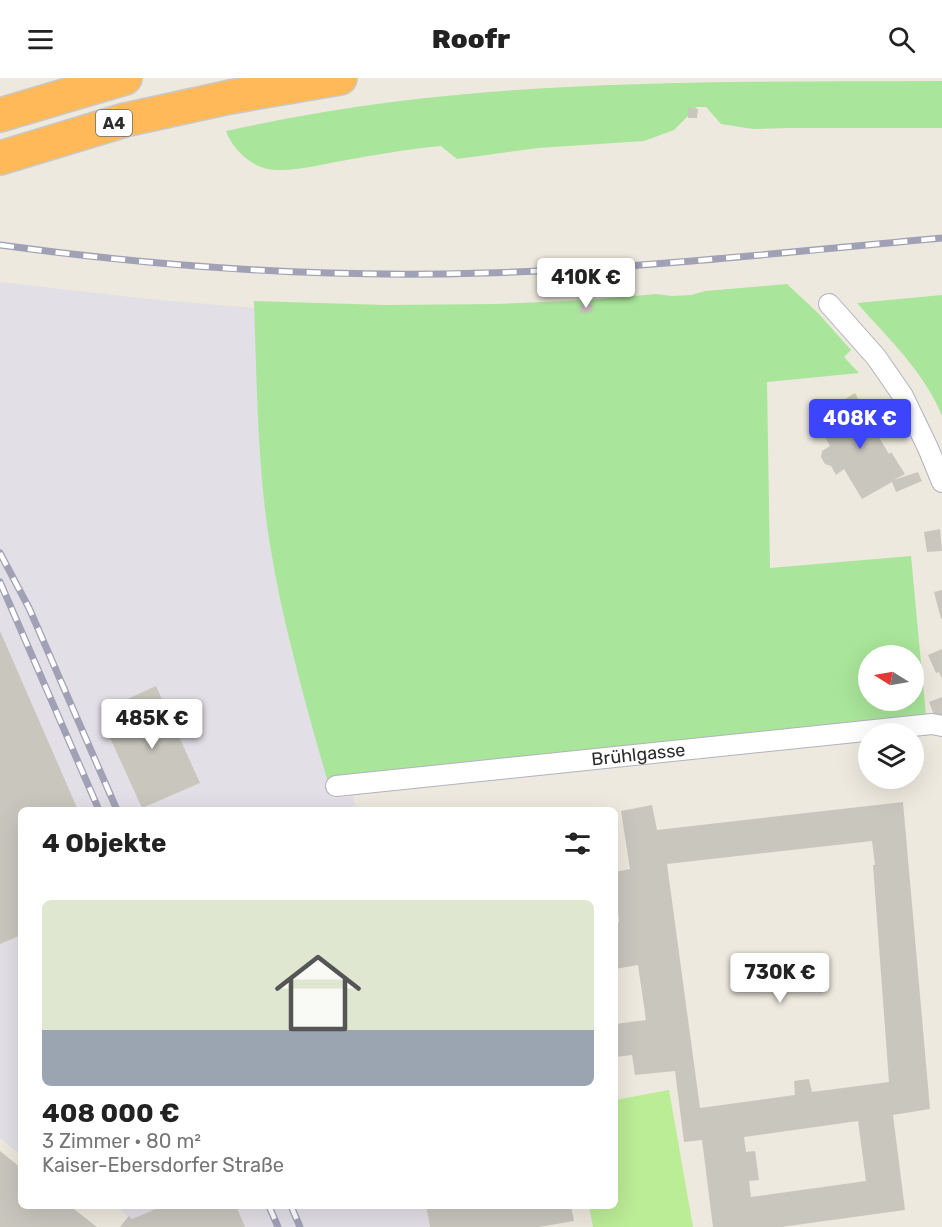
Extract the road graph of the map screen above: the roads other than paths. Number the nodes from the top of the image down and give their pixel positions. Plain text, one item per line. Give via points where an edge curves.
1 (340, 78) edge
2 (122, 79) edge
3 (0, 115) edge
4 (0, 158) edge
5 (829, 304) dead end
6 (942, 482) edge
7 (942, 726) edge
8 (336, 786) dead end

1 - 4 highway, A4 via 124,120
2 - 3 highway, A4
5 - 6 street via 876,357 903,396
7 - 8 street, Brühlgasse

